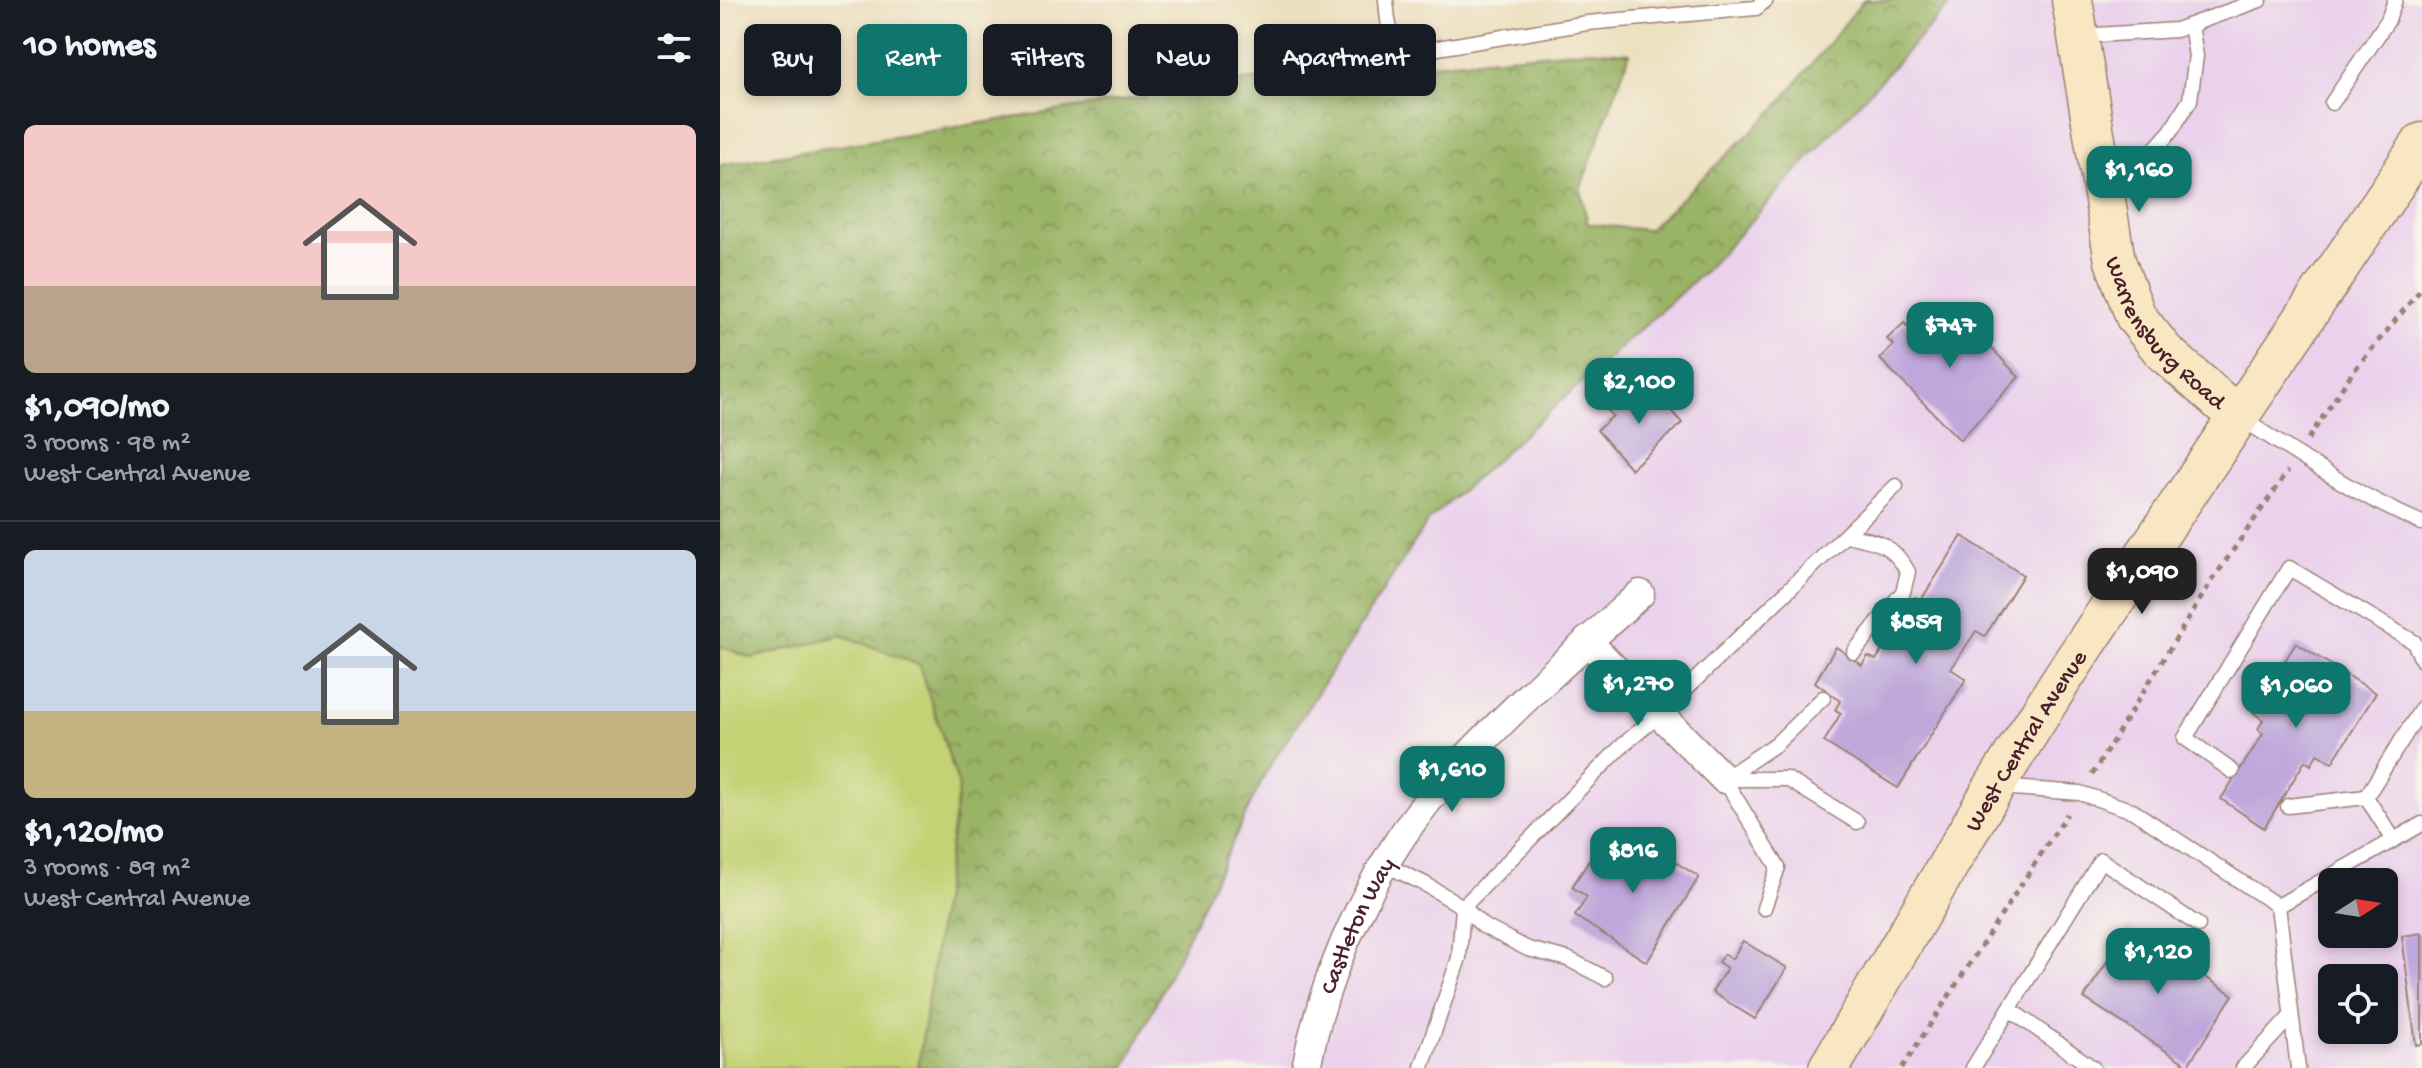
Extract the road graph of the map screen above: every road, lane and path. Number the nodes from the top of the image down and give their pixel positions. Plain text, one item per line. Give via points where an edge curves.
1 (1386, 0) edge
2 (1766, 0) edge
3 (2260, 0) edge
4 (2395, 0) edge
5 (2074, 18) edge
6 (2191, 25) junction
7 (2332, 103) dead end
8 (2422, 143) edge
9 (2102, 189) junction
10 (2422, 288) edge
11 (2237, 416) junction
12 (2298, 455) junction
13 (1896, 486) dead end
14 (2422, 523) edge
15 (1846, 535) junction
16 (1640, 594) dead end
17 (1587, 641) junction
18 (1854, 652) dead end
19 (2422, 660) edge
20 (1823, 698) dead end
21 (2422, 708) edge
22 (1660, 714) junction
23 (2232, 771) dead end
24 (1724, 779) junction
25 (1994, 787) junction
26 (2080, 793) junction
27 (2366, 797) junction
28 (2288, 806) dead end
29 (1857, 822) dead end
30 (2422, 824) edge
31 (2394, 840) junction
32 (1384, 864) junction
33 (2278, 906) junction
34 (1463, 907) junction
35 (1764, 908) dead end
36 (2198, 925) dead end
37 (1605, 978) dead end
38 (2009, 1009) junction
39 (2291, 1016) junction
40 (1422, 1067) edge
41 (1306, 1068) edge
42 (1829, 1068) edge
43 (1902, 1068) edge
44 (1973, 1068) edge
45 (2093, 1068) edge
46 (2243, 1068) edge
47 (2298, 1068) edge

1 - 2 lane via 1390,34 1403,46 1420,51 1587,23 1756,8
3 - 6 lane
4 - 7 lane via 2388,20
5 - 6 lane via 2176,30
5 - 9 main road, Warrensburg Road
6 - 9 lane via 2196,56 2190,100 2137,169
8 - 11 main road, West Central Avenue
9 - 11 main road, Warrensburg Road via 2115,261 2136,317 2164,352
10 - 12 path via 2352,373
11 - 12 lane
11 - 25 main road, West Central Avenue
12 - 14 lane
12 - 26 path via 2209,585
13 - 15 lane
15 - 18 lane via 1880,542 1899,556 1908,572 1903,592
15 - 22 lane
16 - 17 street, Castleton Way
17 - 22 street
17 - 32 street, Castleton Way via 1449,776
19 - 23 lane via 2414,642 2289,568 2185,738
20 - 24 lane via 1776,744
21 - 27 lane
22 - 24 street
22 - 34 lane
24 - 29 lane via 1787,779
24 - 35 lane via 1778,867
25 - 26 lane
25 - 42 main road, West Central Avenue
26 - 33 lane via 2133,811
26 - 43 path
27 - 28 lane
27 - 31 lane
30 - 31 lane
31 - 33 lane
32 - 34 lane
32 - 41 street, Castleton Way via 1330,983
33 - 39 lane
34 - 37 lane via 1483,926 1528,949 1568,959
34 - 40 lane via 1459,958
36 - 38 lane via 2101,860
38 - 44 lane
38 - 45 lane
39 - 46 lane
39 - 47 lane

